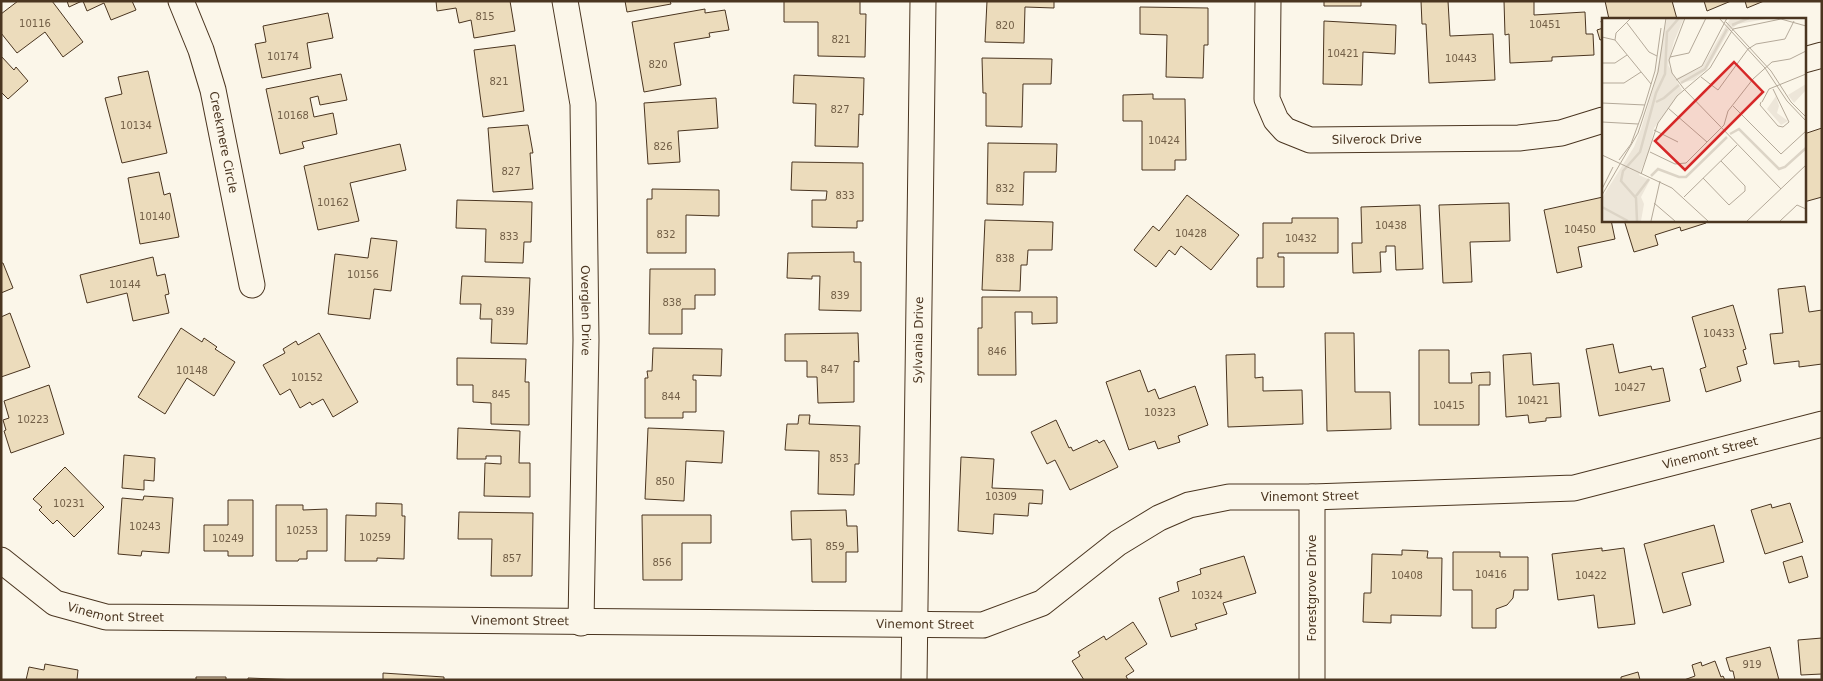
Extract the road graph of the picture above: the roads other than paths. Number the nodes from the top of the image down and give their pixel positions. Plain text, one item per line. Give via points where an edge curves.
1 (181, 1) edge
2 (566, 1) edge
3 (923, 1) edge
4 (1268, 1) edge
5 (1822, 55) edge
6 (1806, 59) edge
7 (1602, 120) edge
8 (252, 285) dead end
9 (1822, 424) edge
10 (1312, 497) junction
11 (1, 560) edge
12 (581, 622) junction
13 (916, 625) junction
14 (914, 680) edge
15 (1312, 680) edge

1 - 8 street, Creekmere Circle via 213,90
2 - 12 street, Overglen Drive via 583,104 586,340
3 - 13 street, Sylvania Drive
4 - 7 street, Silverock Drive via 1267,99 1284,130 1310,140 1520,138 1561,133
5 - 6 street
9 - 10 street, Vinemont Street via 1574,488
10 - 13 street, Vinemont Street via 1229,497 1189,506 1159,518 1118,544 1042,603 983,625
10 - 15 street, Forestgrove Drive
11 - 12 street, Vinemont Street via 55,603 106,617
12 - 13 street, Vinemont Street
13 - 14 street, Sylvania Drive

